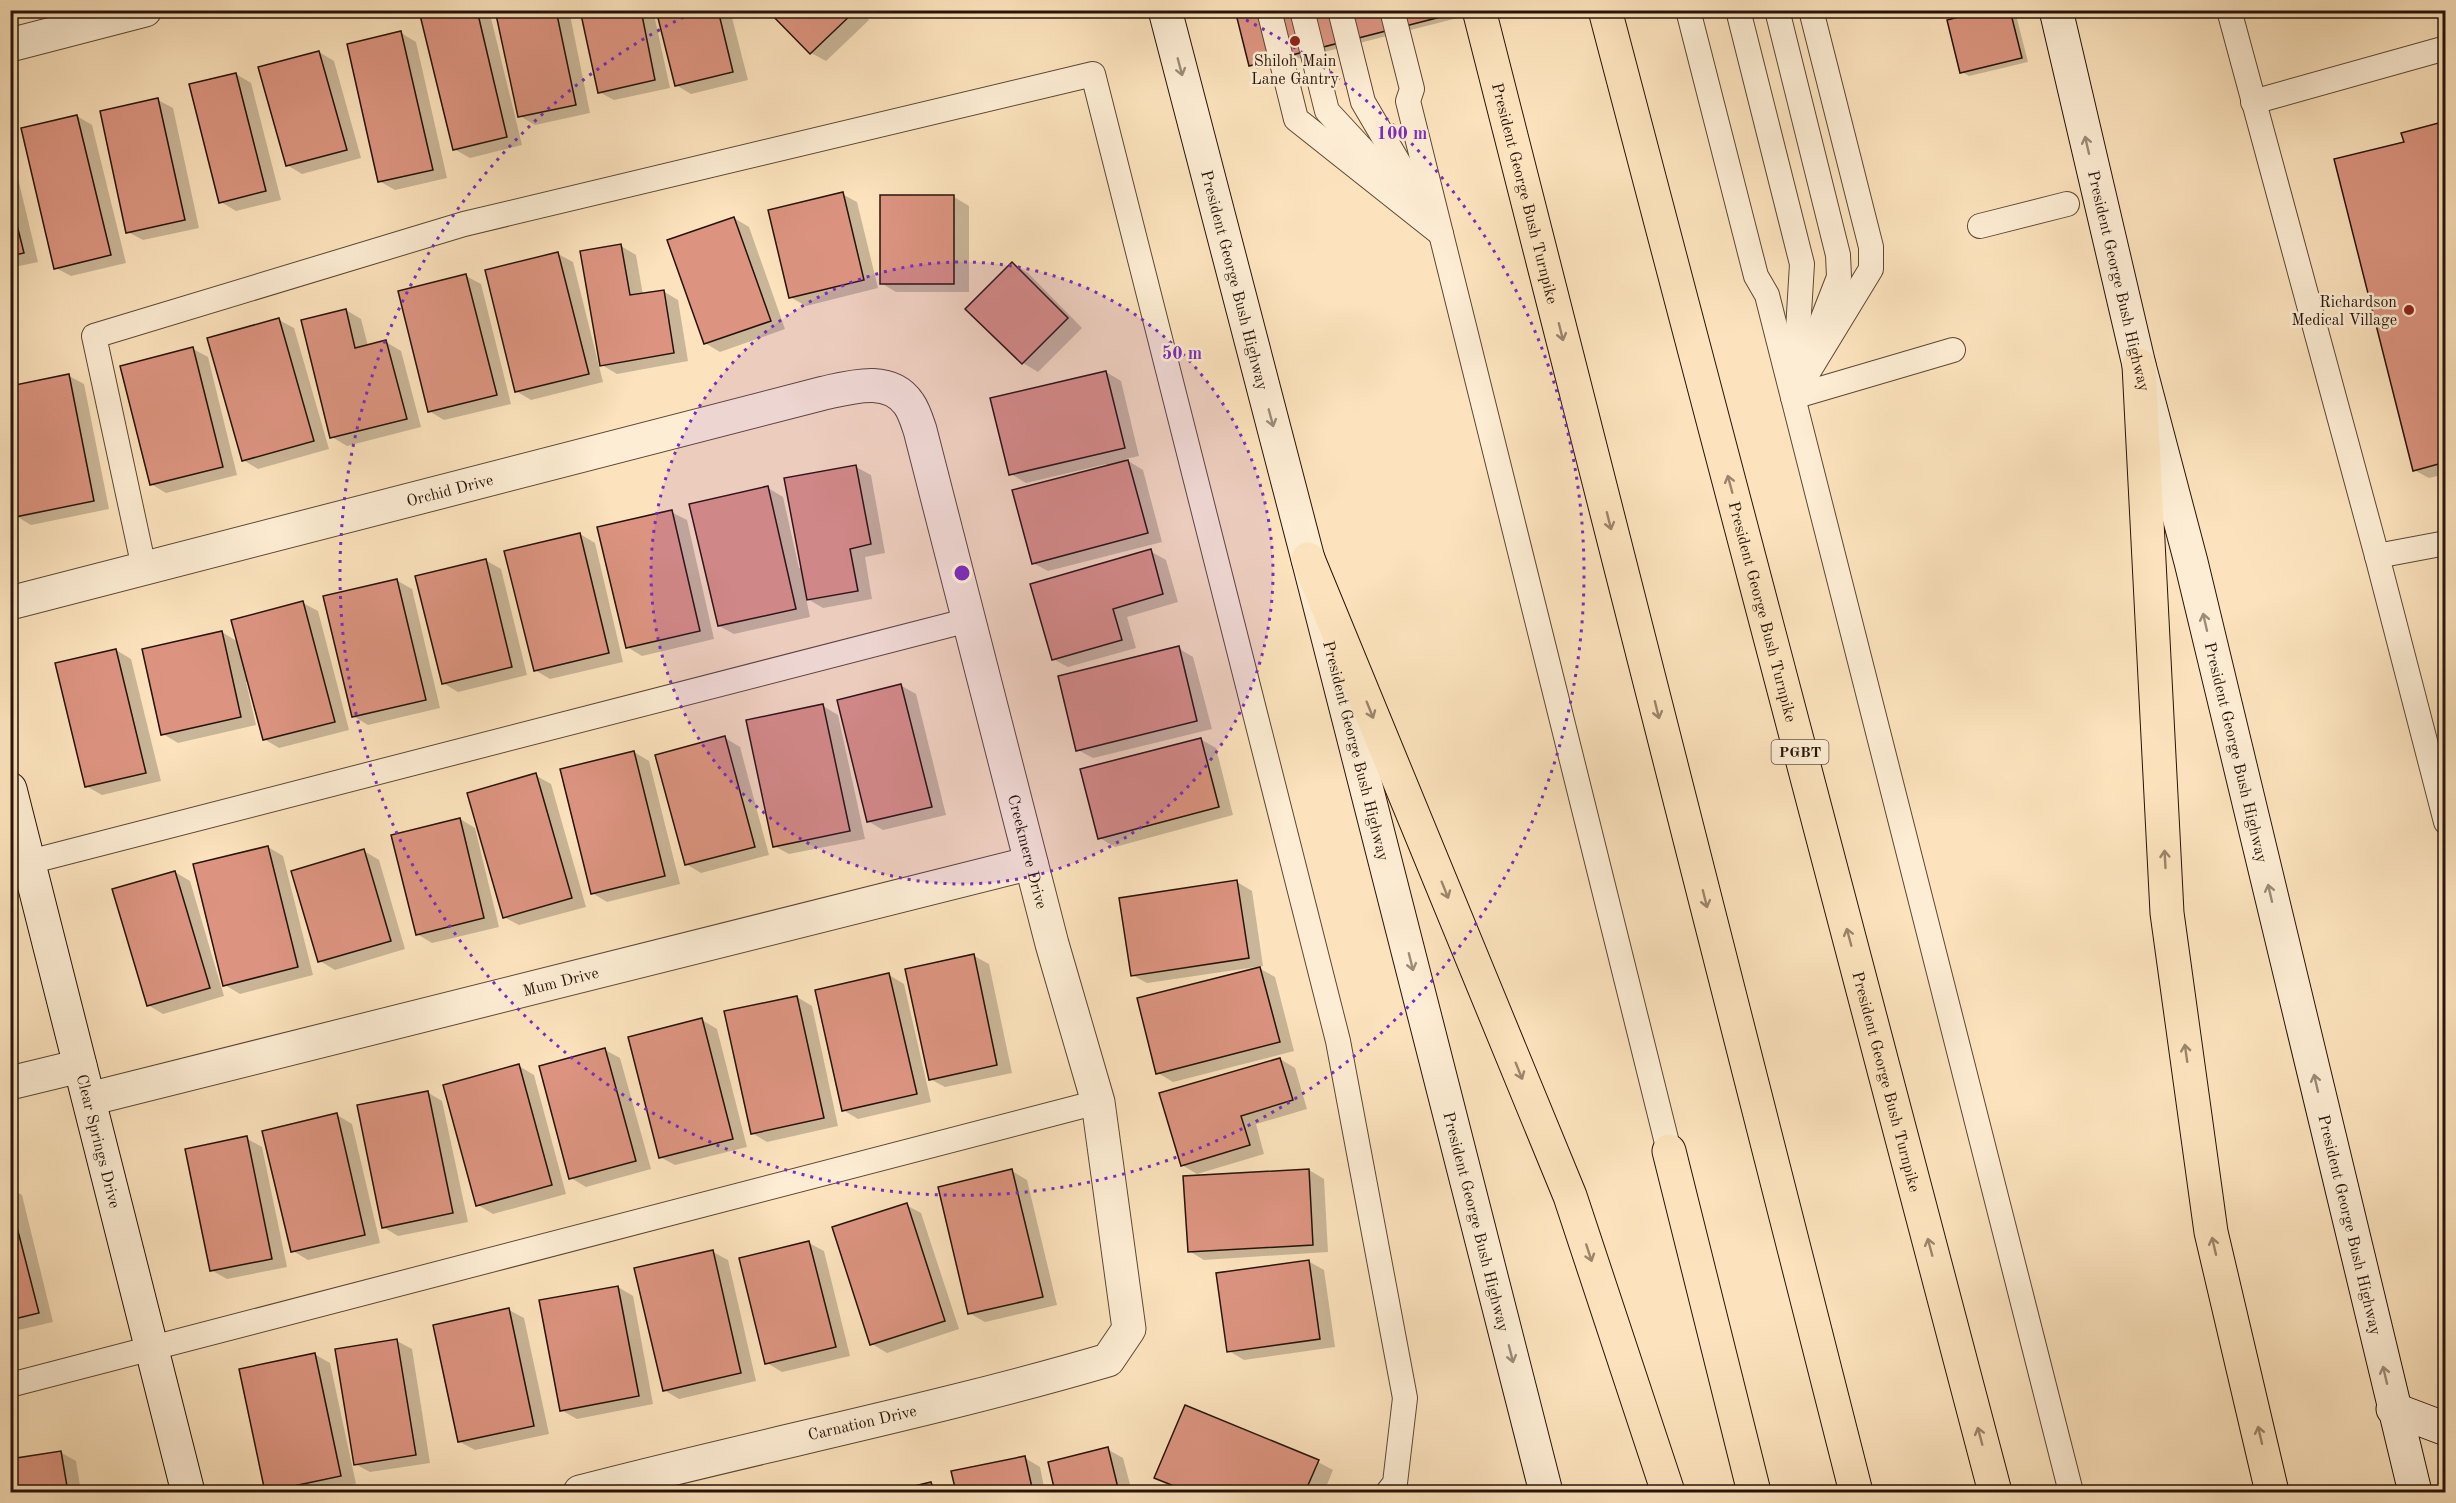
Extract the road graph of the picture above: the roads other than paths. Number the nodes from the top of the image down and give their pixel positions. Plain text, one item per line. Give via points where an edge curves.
1 (145, 10) edge
2 (1165, 10) edge
3 (1269, 10) edge
4 (1302, 10) edge
5 (1340, 10) edge
6 (1377, 10) edge
7 (1392, 10) edge
8 (1479, 10) edge
9 (1605, 10) edge
10 (1688, 10) edge
11 (1702, 10) edge
12 (1738, 10) edge
13 (1777, 10) edge
14 (1811, 10) edge
15 (2056, 10) edge
16 (2229, 10) edge
17 (10, 45) edge
18 (2445, 48) edge
19 (1408, 101) junction
20 (2253, 102) junction
21 (2067, 204) dead end
22 (1980, 226) dead end
23 (1441, 234) junction
24 (1767, 295) junction
25 (1953, 350) dead end
26 (2139, 365) junction
27 (890, 388) joint
28 (1793, 397) junction
29 (2445, 543) edge
30 (2377, 556) junction
31 (1308, 559) junction
32 (144, 568) junction
33 (10, 603) edge
34 (969, 620) junction
35 (10, 789) edge
36 (2445, 822) edge
37 (29, 862) junction
38 (1031, 863) junction
39 (81, 1066) junction
40 (10, 1083) edge
41 (89, 1099) junction
42 (1098, 1102) junction
43 (1669, 1151) joint
44 (1129, 1329) joint
45 (152, 1349) junction
46 (10, 1385) edge
47 (2394, 1409) junction
48 (2445, 1429) edge
49 (188, 1492) edge
50 (580, 1492) edge
51 (1388, 1492) edge
52 (1546, 1492) edge
53 (1668, 1492) edge
54 (1754, 1492) edge
55 (1856, 1492) edge
56 (1995, 1492) edge
57 (2071, 1492) edge
58 (2272, 1492) edge
59 (2415, 1492) edge

1 - 17 street
2 -> 31 street, President George Bush Highway
3 - 23 lane via 1296,119
4 - 23 lane via 1327,111
5 - 23 lane via 1363,102
6 - 19 lane via 1398,93
7 - 19 lane via 1412,89
8 -> 55 highway, President George Bush Turnpike
56 -> 9 highway, President George Bush Turnpike / PGBT
10 - 24 lane via 1756,276
11 - 24 lane via 1768,273
12 - 28 lane via 1802,264
13 - 28 lane via 1838,255 1839,278
14 - 28 lane via 1872,247 1872,269
26 -> 15 street, President George Bush Highway
16 - 20 lane
18 - 20 lane
19 - 23 lane
20 - 30 lane
21 - 22 lane
23 - 43 lane
24 - 28 lane
25 - 28 lane
47 -> 26 street, President George Bush Highway via 2191,562
58 -> 26 highway via 2211,1232 2167,914
27 - 32 street, Orchid Drive via 872,385 824,393
27 - 34 street, Creekmere Drive via 909,404 920,430
28 - 57 lane
29 - 30 lane
30 - 36 lane
31 -> 52 street, President George Bush Highway
31 -> 53 highway via 1570,1196
32 - 33 street, Orchid Drive
32 - 51 lane via 94,336 464,224 1093,74 1338,1041 1405,1398 1395,1483
34 - 37 lane
34 - 38 street, Creekmere Drive
35 - 37 street, Clear Springs Drive
37 - 39 street, Clear Springs Drive
38 - 41 street, Mum Drive
38 - 42 street, Creekmere Drive
39 - 40 street
39 - 41 street, Clear Springs Drive
41 - 45 street, Clear Springs Drive
42 - 44 street, Creekmere Drive
42 - 45 lane
43 - 54 highway
44 - 50 street, Carnation Drive via 1108,1360 1098,1363
45 - 46 lane
45 - 49 street, Clear Springs Drive
47 - 48 street
47 - 59 street, President George Bush Highway

